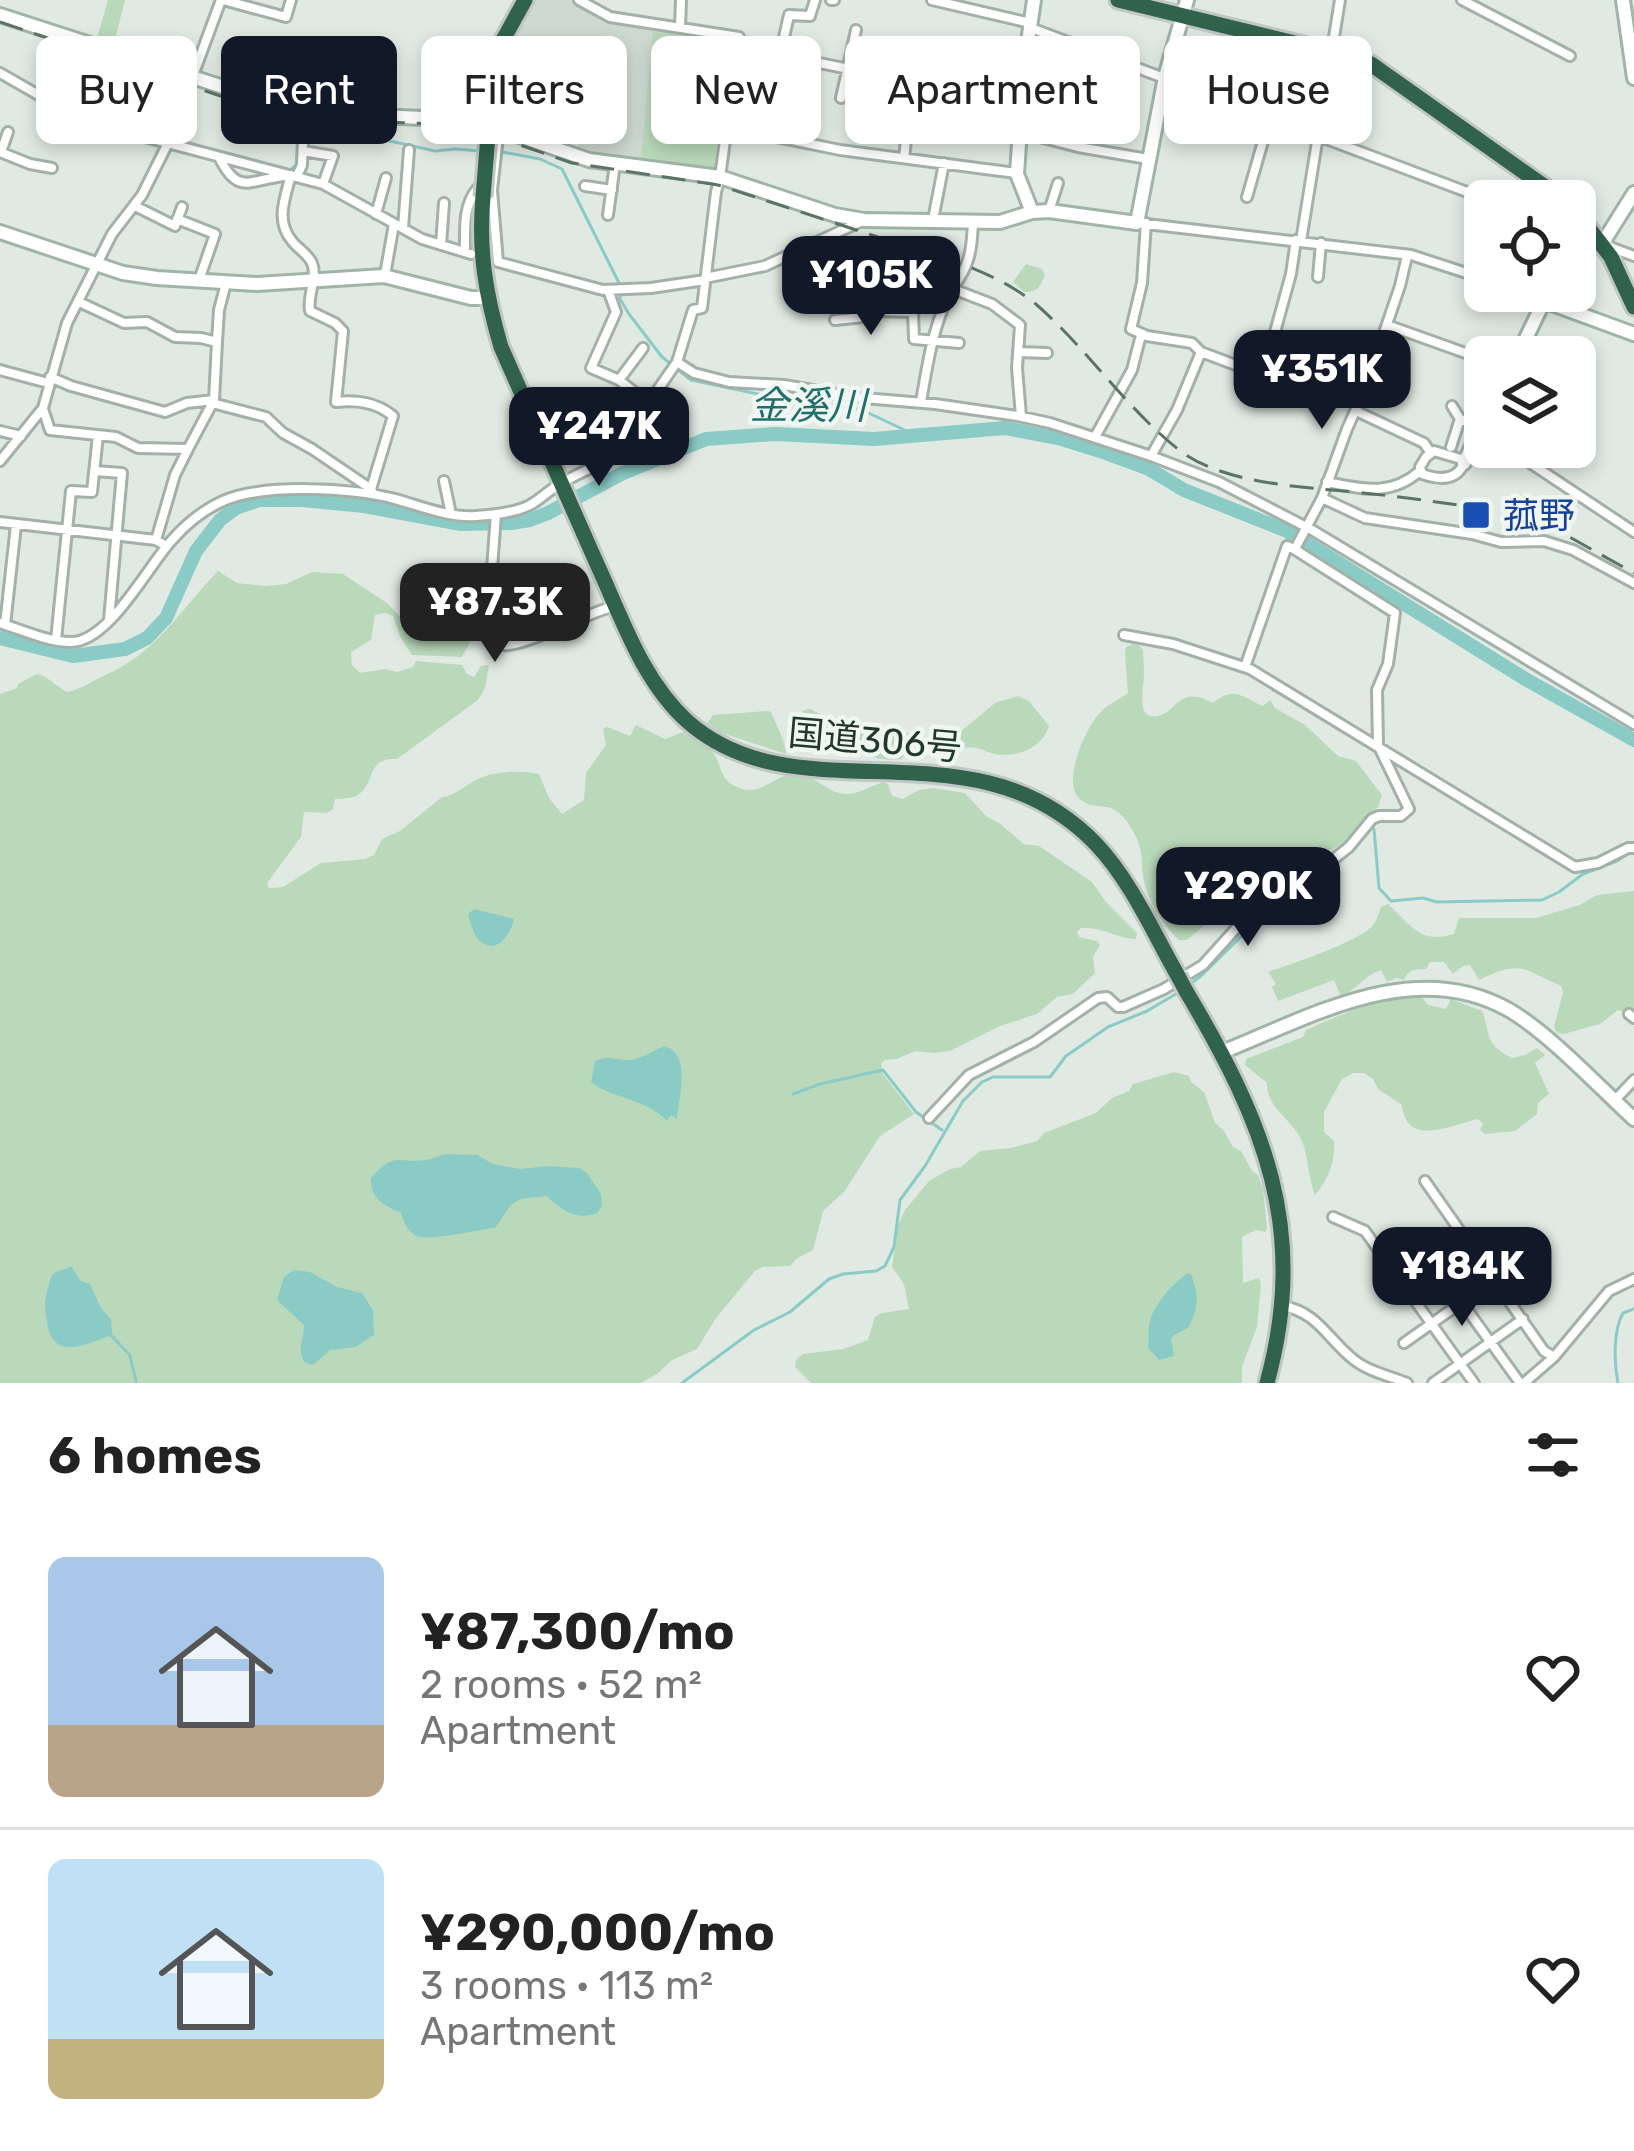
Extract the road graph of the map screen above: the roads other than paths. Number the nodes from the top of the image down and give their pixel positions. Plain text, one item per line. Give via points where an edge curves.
1 (222, 0) edge
2 (525, 0) edge
3 (579, 0) edge
4 (681, 0) edge
5 (815, 0) edge
6 (932, 0) edge
7 (1034, 0) edge
8 (1118, 0) edge
9 (1340, 0) edge
10 (1462, 0) edge
11 (1620, 0) edge
12 (297, 1) edge
13 (1185, 8) edge
14 (0, 15) edge
15 (1030, 25) junction
16 (680, 28) junction
17 (856, 30) dead end
18 (64, 36) edge
19 (727, 36) edge
20 (784, 36) edge
21 (855, 36) edge
22 (1029, 36) edge
23 (1279, 36) edge
24 (1334, 36) edge
25 (1570, 56) dead end
26 (197, 65) edge
27 (1372, 65) edge
28 (0, 73) edge
29 (1164, 77) edge
30 (1634, 78) edge
31 (197, 80) edge
32 (845, 81) edge
33 (1164, 82) edge
34 (36, 94) edge
35 (841, 98) dead end
36 (421, 118) edge
37 (8, 132) dead end
38 (167, 144) edge
39 (181, 144) edge
40 (303, 144) edge
41 (496, 144) edge
42 (541, 144) edge
43 (725, 144) edge
44 (812, 144) edge
45 (906, 144) edge
46 (1018, 144) edge
47 (1067, 144) edge
48 (1079, 144) edge
49 (1262, 144) edge
50 (1317, 144) edge
51 (1342, 144) edge
52 (1078, 147) junction
53 (409, 150) dead end
54 (303, 151) junction
55 (0, 152) edge
56 (219, 157) junction
57 (904, 158) junction
58 (1148, 159) junction
59 (944, 163) junction
60 (615, 164) junction
61 (52, 168) dead end
62 (1017, 174) junction
63 (294, 176) junction
64 (720, 177) junction
65 (386, 178) dead end
66 (1535, 180) edge
67 (1058, 183) dead end
68 (323, 184) junction
69 (584, 186) dead end
70 (612, 190) junction
71 (1464, 191) edge
72 (487, 193) junction
73 (1634, 194) edge
74 (1247, 197) dead end
75 (443, 203) dead end
76 (135, 206) junction
77 (182, 207) dead end
78 (1049, 211) junction
79 (1032, 212) junction
80 (376, 214) junction
81 (608, 215) dead end
82 (177, 219) junction
83 (864, 220) junction
84 (933, 220) junction
85 (973, 221) junction
86 (1142, 223) junction
87 (399, 226) junction
88 (0, 232) edge
89 (1596, 236) edge
90 (1298, 240) junction
91 (1596, 242) edge
92 (1322, 243) junction
93 (1602, 244) junction
94 (441, 245) junction
95 (1408, 256) junction
96 (1634, 256) edge
97 (96, 264) junction
98 (881, 272) dead end
99 (1464, 272) edge
100 (384, 277) junction
101 (1318, 277) dead end
102 (705, 279) junction
103 (199, 281) junction
104 (312, 281) junction
105 (226, 283) junction
106 (616, 290) junction
107 (953, 290) junction
108 (487, 298) junction
109 (79, 302) junction
110 (1634, 307) edge
111 (874, 311) junction
112 (1574, 312) edge
113 (835, 320) dead end
114 (1387, 325) junction
115 (1141, 334) junction
116 (1634, 334) edge
117 (934, 340) junction
118 (217, 342) junction
119 (959, 344) dead end
120 (643, 348) dead end
121 (1018, 352) junction
122 (1047, 352) dead end
123 (1201, 352) junction
124 (1464, 352) edge
125 (674, 366) junction
126 (0, 370) edge
127 (1264, 373) junction
128 (49, 380) junction
129 (619, 380) junction
130 (1364, 391) junction
131 (213, 402) junction
132 (921, 402) junction
133 (648, 403) junction
134 (1452, 406) dead end
135 (43, 408) junction
136 (1356, 411) junction
137 (595, 416) dead end
138 (1019, 417) junction
139 (1460, 419) junction
140 (1464, 421) edge
141 (0, 431) edge
142 (98, 435) junction
143 (20, 436) junction
144 (1095, 436) junction
145 (624, 439) junction
146 (1450, 447) dead end
147 (188, 449) junction
148 (1430, 452) junction
149 (1150, 456) junction
150 (0, 461) edge
151 (1464, 463) joint
152 (1538, 468) edge
153 (95, 471) junction
154 (1420, 471) junction
155 (444, 482) dead end
156 (1327, 482) junction
157 (563, 487) junction
158 (372, 492) junction
159 (1322, 498) junction
160 (451, 514) junction
161 (496, 516) junction
162 (0, 522) edge
163 (16, 524) junction
164 (67, 529) junction
165 (1307, 529) junction
166 (1634, 532) edge
167 (115, 536) junction
168 (156, 540) junction
169 (166, 546) junction
170 (1295, 548) junction
171 (1634, 583) edge
172 (616, 605) junction
173 (109, 621) junction
174 (3, 624) edge
175 (1124, 635) dead end
176 (56, 640) junction
177 (1245, 667) junction
178 (1634, 724) edge
179 (1378, 746) junction
180 (1633, 847) edge
181 (1220, 1052) junction
182 (1634, 1080) edge
183 (1614, 1102) junction
184 (1633, 1117) edge
185 (929, 1118) dead end
186 (1425, 1181) dead end
187 (1333, 1217) dead end
188 (1495, 1279) junction
189 (1634, 1280) edge
190 (1450, 1286) dead end
191 (1462, 1302) junction
192 (1281, 1306) junction
193 (1523, 1318) junction
194 (1432, 1324) junction
195 (1491, 1342) junction
196 (1404, 1343) dead end
197 (1553, 1357) junction
198 (1460, 1364) junction
199 (1267, 1383) edge
200 (1407, 1383) edge
201 (1433, 1383) edge
202 (1474, 1383) edge
203 (1522, 1383) edge

1 - 12 street via 286,17
1 - 26 street
2 - 72 highway, 国道306号, bridge via 503,40 492,86
3 - 16 street via 610,17
4 - 16 street
5 - 20 street via 810,16 789,15
6 - 15 street
7 - 15 street
8 - 13 highway
9 - 24 street
10 - 25 street
11 - 30 street
13 - 23 highway
14 - 18 street
15 - 22 street
15 - 29 street
16 - 19 street
17 - 21 street
27 - 66 highway
28 - 34 street
31 - 36 street via 282,106
32 - 35 street
33 - 58 street
37 - 55 street
38 - 76 street
39 - 56 street
40 - 54 street
41 - 72 street
42 - 60 street
43 - 64 street
44 - 57 street
45 - 57 street
46 - 62 street
47 - 52 street
48 - 52 street
49 - 74 street
50 - 90 street
51 - 71 street
52 - 58 street
53 - 87 street
54 - 63 street
54 - 68 street via 332,156
55 - 61 street
56 - 63 street
56 - 63 street via 239,183
57 - 59 street
58 - 86 street
59 - 62 street
59 - 84 street
60 - 64 street
60 - 70 street
62 - 79 street
63 - 68 street
63 - 104 street via 281,217 311,262
64 - 83 street
64 - 102 street
65 - 80 street
67 - 78 street
68 - 80 street
69 - 70 street
70 - 81 street
72 - 94 street via 471,194 468,253
72 - 106 street via 498,262
72 - 108 highway, 国道306号
73 - 93 street
75 - 94 street
76 - 82 street via 175,226
76 - 97 street
77 - 82 street
78 - 79 street
78 - 86 street
79 - 85 street
80 - 87 street
82 - 103 street via 215,234
83 - 84 street
83 - 102 street via 765,266
84 - 85 street
85 - 107 street via 967,266
86 - 90 street
86 - 115 street via 1142,283 1131,326
87 - 94 street
87 - 100 street
88 - 97 street
89 - 93 highway
90 - 92 street
90 - 127 street
91 - 93 street
92 - 95 street
92 - 101 street
93 - 96 street
93 - 110 highway
95 - 99 street
95 - 114 street
97 - 103 street
97 - 109 street
98 - 111 street
100 - 104 street
100 - 108 street
102 - 106 street
102 - 125 street via 702,308 693,310
103 - 105 street
104 - 105 street
104 - 158 street via 310,311 343,332 336,401 368,403 393,416
105 - 118 street
106 - 129 street via 616,312 591,368
107 - 117 street
107 - 121 street via 1020,325
108 - 157 highway, 国道306号
109 - 118 street via 124,323
109 - 128 street
111 - 113 street
111 - 117 street via 914,312 914,339
112 - 116 street
114 - 124 street
114 - 130 street
115 - 123 street
115 - 144 street via 1132,370
117 - 119 street
117 - 132 street
118 - 131 street
120 - 129 street
121 - 122 street
121 - 138 street
123 - 127 street
123 - 149 street
125 - 132 street via 729,382
125 - 133 street
126 - 128 street
127 - 130 street
128 - 131 street via 165,412
128 - 135 street
129 - 133 street
130 - 136 street
131 - 147 street
131 - 158 street via 266,417
132 - 138 street
133 - 145 street
134 - 139 street
135 - 142 street via 50,430
135 - 143 street
136 - 148 street
136 - 156 street
137 - 145 street
138 - 144 street
139 - 140 street
139 - 146 street
141 - 143 street
142 - 147 street via 138,448
142 - 153 street
143 - 150 street
144 - 149 street
145 - 157 street via 618,455
147 - 168 street
148 - 151 street
148 - 154 street
149 - 165 street
151 - 154 street via 1451,478
152 - 166 street
153 - 164 street via 92,492 71,491
153 - 167 street via 122,473
154 - 156 street via 1388,488
155 - 160 street
156 - 159 street
157 - 161 street
157 - 172 highway, 国道306号
158 - 160 street
158 - 169 street via 239,496 191,520
159 - 165 street
159 - 171 street via 1365,518 1544,542
160 - 161 street
161 - 172 street via 484,621 504,645
162 - 163 street
163 - 164 street
163 - 174 street
164 - 167 street
164 - 176 street
165 - 170 street
165 - 178 street
167 - 168 street
167 - 173 street
168 - 169 street
169 - 173 street
170 - 177 street via 1287,546
170 - 179 street via 1395,613 1377,690
172 - 181 highway, 国道306号 via 662,694 728,748 788,765 978,779 1048,806 1078,828 1125,883
173 - 176 street via 89,637
174 - 176 street
175 - 177 street
177 - 179 street
179 - 180 street via 1574,867
179 - 185 street via 1409,809 1404,814 1372,819 1313,881 1267,893 1187,976 1124,1007 1098,998 969,1075
181 - 183 street via 1386,991 1448,989 1519,1017
181 - 192 highway, 国道306号 via 1268,1160 1281,1225
182 - 183 street
183 - 184 street
186 - 188 street
187 - 194 street via 1365,1232
188 - 191 street
188 - 193 street
189 - 197 street via 1610,1291
190 - 191 street
191 - 194 street
191 - 195 street
192 - 199 highway, 国道306号
192 - 200 street via 1308,1315 1356,1363
193 - 195 street
193 - 197 street
194 - 196 street
194 - 198 street
195 - 198 street
195 - 203 street
197 - 203 street
198 - 201 street
198 - 202 street

